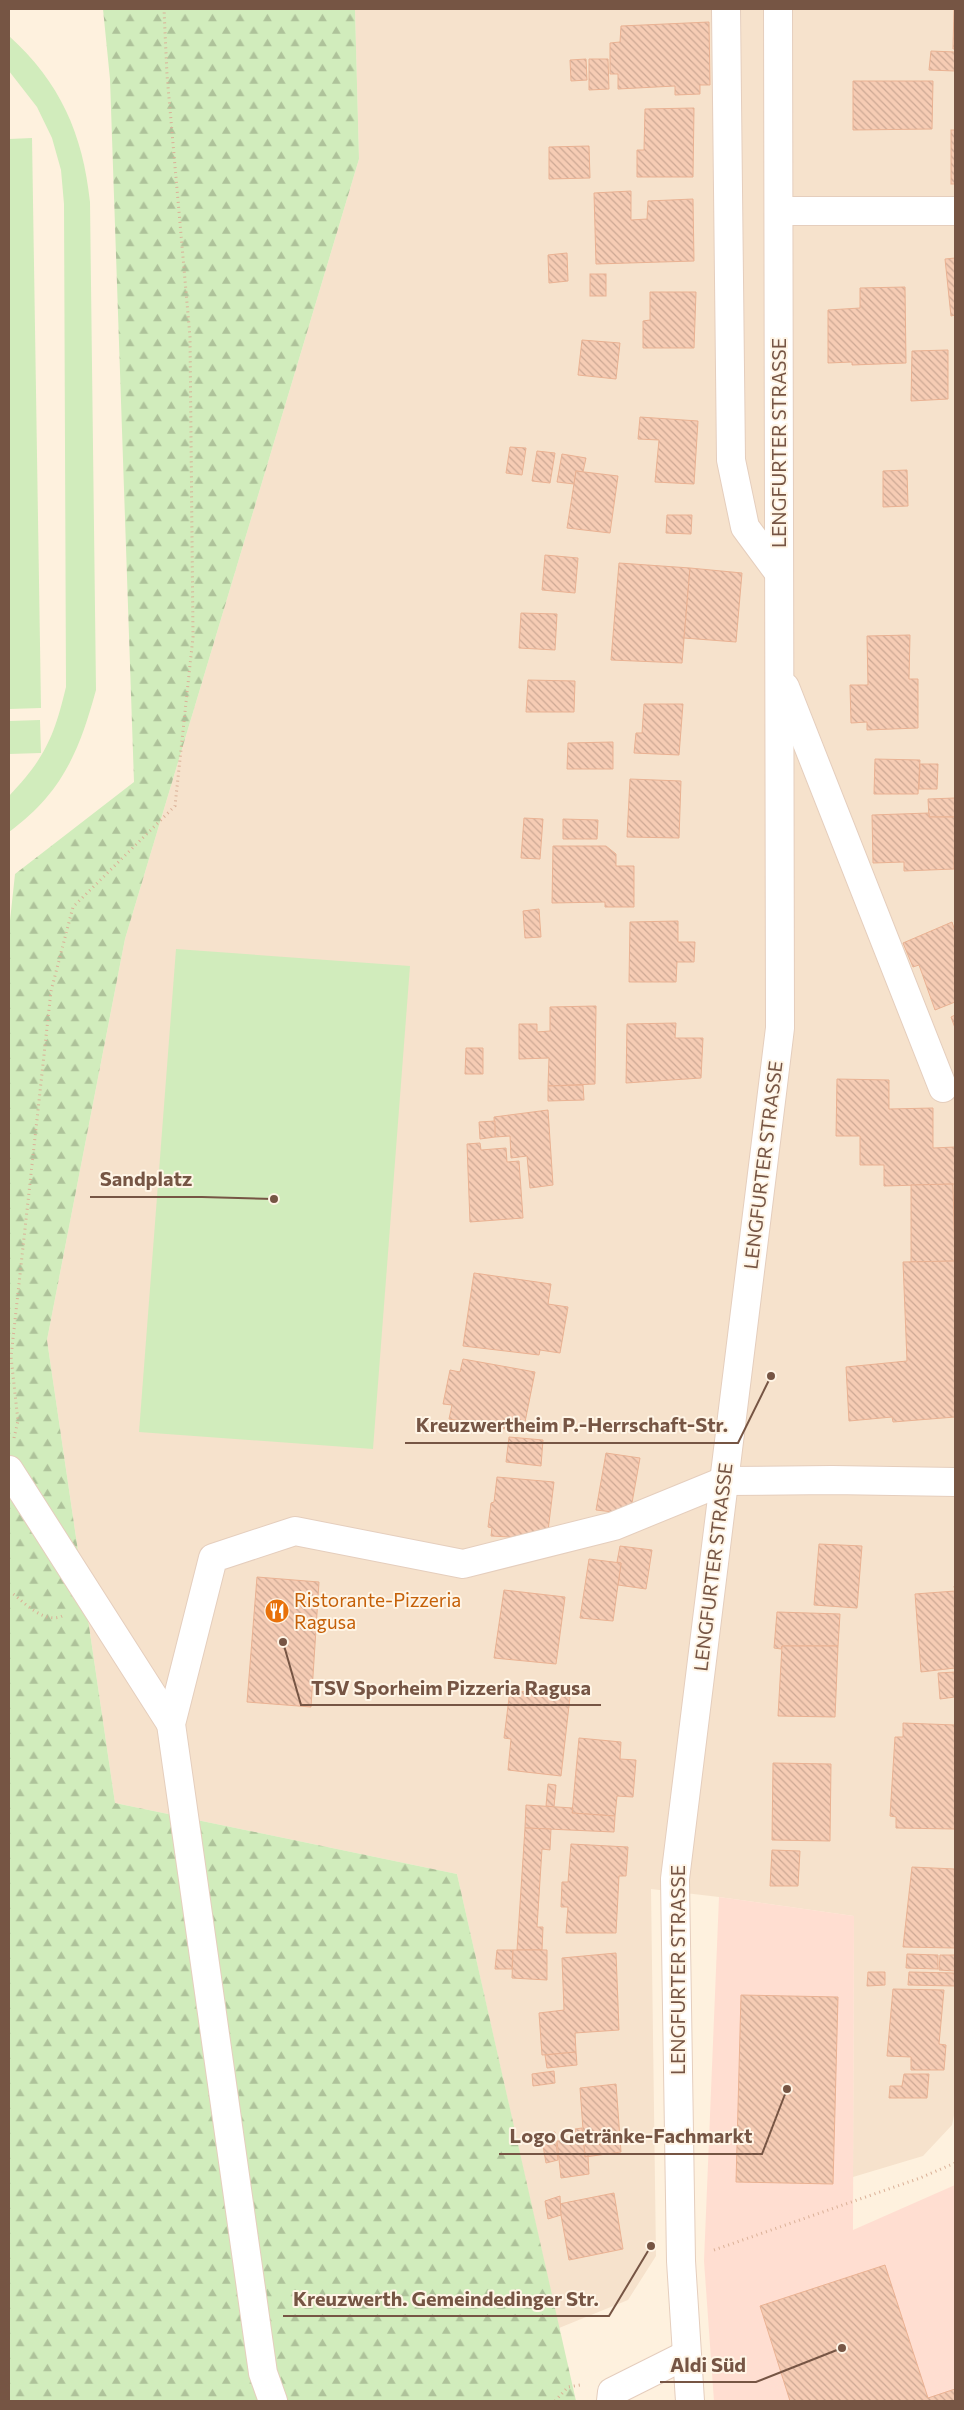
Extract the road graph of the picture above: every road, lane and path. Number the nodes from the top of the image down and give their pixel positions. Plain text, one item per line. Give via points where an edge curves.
1 (164, 9) edge
2 (726, 9) edge
3 (778, 9) edge
4 (779, 211) junction
5 (955, 211) edge
6 (779, 573) junction
7 (780, 674) junction
8 (944, 1088) dead end
9 (12, 1443) dead end
10 (9, 1470) edge
11 (724, 1481) junction
12 (955, 1482) edge
13 (82, 1584) junction
14 (9, 1594) edge
15 (171, 1724) junction
16 (955, 2163) edge
17 (681, 2261) junction
18 (686, 2355) junction
19 (273, 2401) edge
20 (611, 2401) edge
21 (690, 2401) edge

1 - 9 path via 190,337 193,636 176,797 175,806 73,907 56,972 11,1357 18,1421
2 - 6 street via 731,460 745,526
3 - 4 street, LENGFURTER STRASSE
4 - 5 street
4 - 6 street, LENGFURTER STRASSE
6 - 7 street, LENGFURTER STRASSE
7 - 8 street, LENGFURTER STRASSE
7 - 11 street, LENGFURTER STRASSE via 780,1028
10 - 13 street
11 - 12 street
11 - 15 street via 614,1526 463,1564 295,1531 213,1558
11 - 17 street, LENGFURTER STRASSE via 675,1880
13 - 14 path via 73,1610 60,1618 42,1616
13 - 15 street
15 - 19 street via 263,2373
16 - 17 path
17 - 18 street, LENGFURTER STRASSE
18 - 20 street via 612,2392
18 - 21 street, LENGFURTER STRASSE

